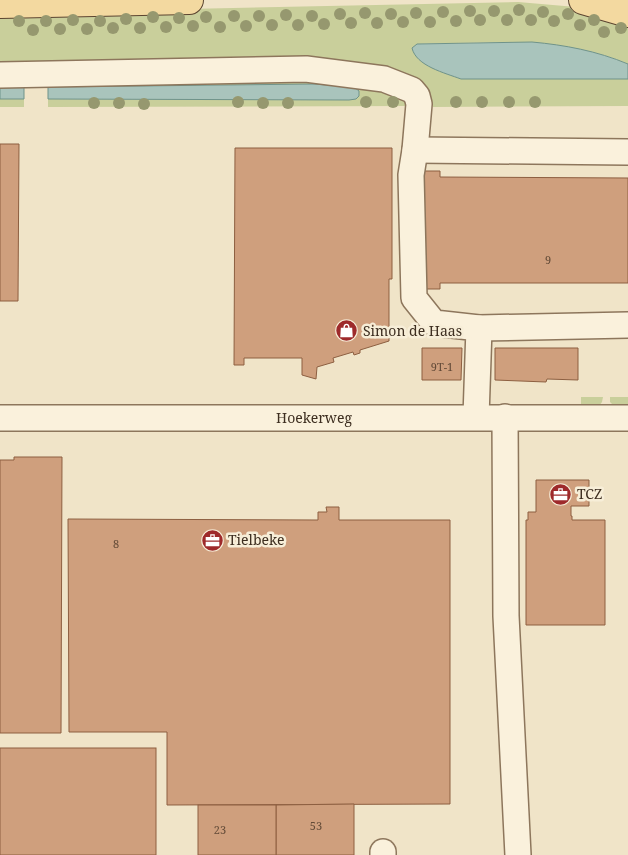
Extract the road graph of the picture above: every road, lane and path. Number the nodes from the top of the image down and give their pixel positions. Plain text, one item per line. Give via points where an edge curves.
1 (189, 0) edge
2 (584, 0) edge
3 (0, 4) edge
4 (628, 13) edge
5 (0, 75) edge
6 (415, 150) junction
7 (628, 152) edge
8 (628, 326) edge
9 (479, 328) junction
10 (476, 417) junction
11 (505, 417) junction
12 (0, 418) edge
13 (628, 418) edge
14 (518, 855) edge

1 - 3 main road
2 - 4 main road
5 - 6 street via 306,69 384,79 412,90 416,96 419,104
6 - 7 street
6 - 9 street via 411,175 414,298 434,323
8 - 9 street
9 - 10 street
10 - 11 street, Hoekerweg
10 - 12 street, Hoekerweg
11 - 13 street, Hoekerweg
11 - 14 street via 506,616

